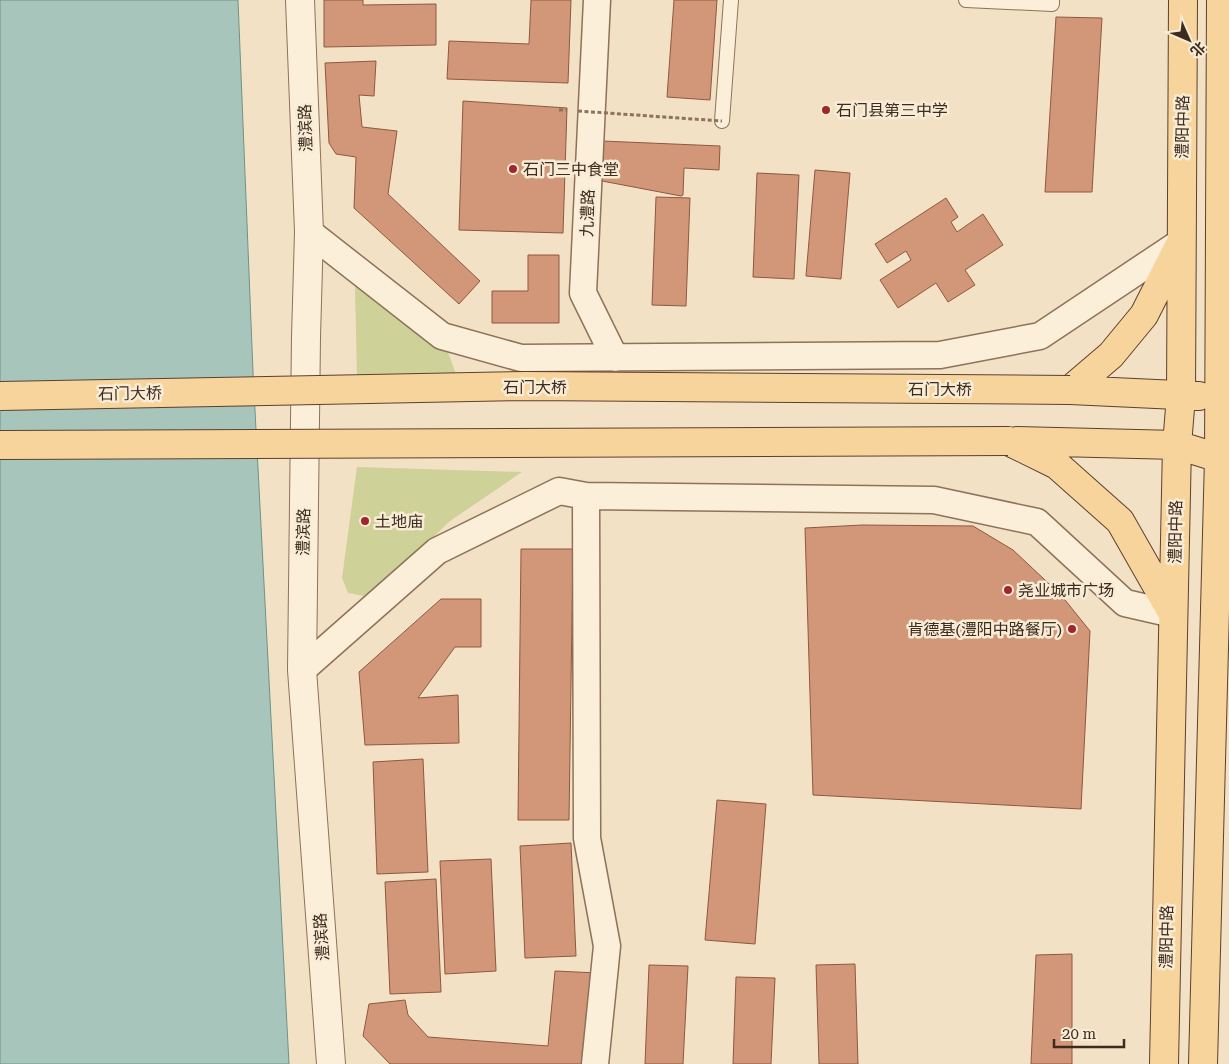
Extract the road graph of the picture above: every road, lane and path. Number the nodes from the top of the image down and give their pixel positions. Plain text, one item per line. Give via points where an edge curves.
1 (300, 0) edge
2 (597, 0) edge
3 (731, 0) edge
4 (966, 0) edge
5 (1052, 0) edge
6 (1183, 0) edge
7 (1221, 0) edge
8 (578, 111) dead end
9 (722, 121) joint
10 (309, 232) junction
11 (1181, 242) junction
12 (615, 358) junction
13 (1070, 390) junction
14 (0, 396) edge
15 (1181, 396) junction
16 (1219, 398) junction
17 (1008, 441) junction
18 (0, 445) edge
19 (1177, 445) junction
20 (1219, 458) junction
21 (586, 496) junction
22 (1173, 614) junction
23 (302, 670) junction
24 (331, 1064) edge
25 (595, 1064) edge
26 (1164, 1064) edge
27 (1203, 1064) edge

1 - 10 street, 澧滨路
2 - 12 street, 九澧路 via 583,293
3 - 9 lane
4 - 5 lane via 1052,4
6 - 11 main road, 澧阳中路
7 - 16 main road
8 - 9 path, bridge
10 - 12 street via 442,336 521,358
10 - 23 street, 澧滨路
11 - 12 street via 1040,336 940,355
11 - 13 main road via 1144,315 1111,355
11 - 15 main road, 澧阳中路
13 - 14 main road, 石门大桥, bridge via 526,386
13 - 15 main road, 石门大桥
15 - 16 main road, 石门大桥
15 - 19 main road, 澧阳中路
16 - 20 main road
17 - 18 main road, bridge
17 - 19 main road
17 - 22 main road via 1057,465 1120,522
19 - 20 main road
19 - 22 main road, 澧阳中路
20 - 27 main road
21 - 22 street via 934,500 1037,522 1125,603
21 - 23 street via 560,491 437,551
21 - 25 street via 587,838 607,946
22 - 26 main road, 澧阳中路
23 - 24 street, 澧滨路

